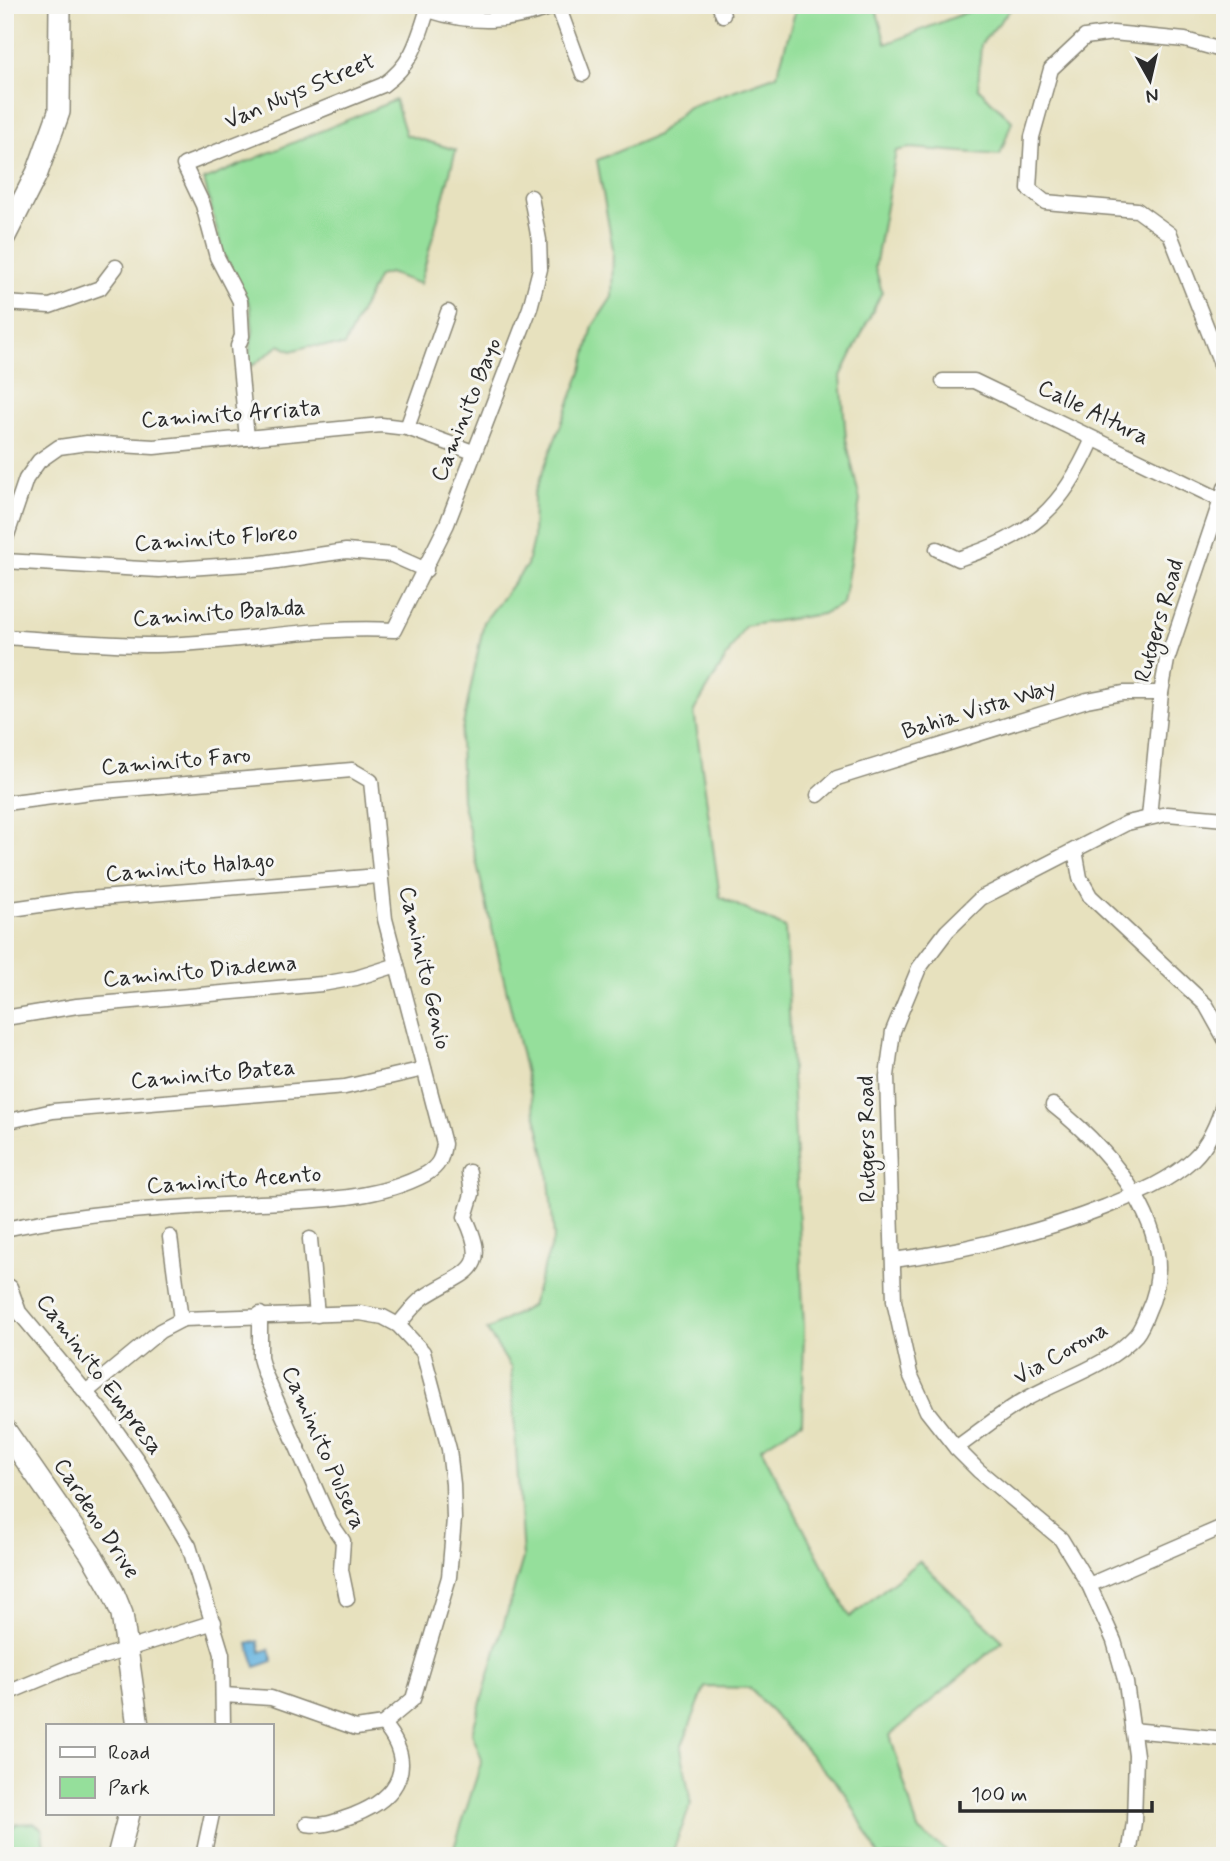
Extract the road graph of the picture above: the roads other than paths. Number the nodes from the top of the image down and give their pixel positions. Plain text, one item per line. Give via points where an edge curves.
1 (60, 5) edge
2 (559, 5) edge
3 (428, 8) edge
4 (1225, 51) edge
5 (583, 74) dead end
6 (531, 197) dead end
7 (5, 236) edge
8 (116, 267) dead end
9 (5, 303) edge
10 (448, 312) dead end
11 (943, 382) dead end
12 (1225, 386) edge
13 (407, 428) junction
14 (247, 438) junction
15 (1093, 439) junction
16 (473, 452) junction
17 (1223, 494) edge
18 (5, 541) edge
19 (937, 549) dead end
20 (5, 561) edge
21 (426, 570) junction
22 (394, 630) joint
23 (5, 637) edge
24 (1161, 693) junction
25 (352, 771) joint
26 (818, 795) dead end
27 (5, 803) edge
28 (1149, 817) junction
29 (1225, 819) edge
30 (1075, 850) junction
31 (379, 876) junction
32 (5, 909) edge
33 (397, 965) junction
34 (5, 1018) edge
35 (1225, 1039) edge
36 (424, 1069) junction
37 (1225, 1098) edge
38 (1053, 1105) dead end
39 (5, 1122) edge
40 (444, 1144) joint
41 (469, 1172) dead end
42 (1133, 1196) junction
43 (5, 1229) edge
44 (170, 1237) dead end
45 (310, 1239) dead end
46 (894, 1260) junction
47 (10, 1287) dead end
48 (260, 1314) junction
49 (317, 1315) junction
50 (181, 1320) junction
51 (398, 1325) junction
52 (86, 1392) junction
53 (5, 1430) edge
54 (956, 1448) junction
55 (1225, 1526) edge
56 (1089, 1585) junction
57 (346, 1599) dead end
58 (214, 1622) junction
59 (128, 1651) junction
60 (6, 1693) edge
61 (223, 1695) junction
62 (138, 1724) edge
63 (223, 1724) edge
64 (383, 1724) junction
65 (1132, 1730) junction
66 (1225, 1739) edge
67 (129, 1815) edge
68 (212, 1815) edge
69 (307, 1824) dead end
70 (118, 1856) edge
71 (203, 1856) edge
72 (1129, 1856) edge

1 - 7 street via 59,112 37,173
2 - 3 street, Van Nuys Street via 513,20 483,21
2 - 5 street
3 - 14 street, Van Nuys Street via 411,58 383,85 184,165 243,313 238,345
4 - 12 street via 1185,40 1112,33 1085,37 1051,69 1031,136 1029,189 1045,202 1137,210 1170,234
6 - 16 street, Caminito Bayo via 540,269 510,366
8 - 9 street via 100,288 50,306
10 - 13 street
11 - 15 street, Calle Altura via 974,381
13 - 14 street, Caminito Arriata via 381,425
13 - 16 street, Caminito Arriata
14 - 18 street, Caminito Arriata via 154,447 87,443 59,447 39,461 26,479
15 - 17 street, Calle Altura
15 - 19 street via 1076,478 1046,514 1006,541 958,559
16 - 21 street, Caminito Bayo
17 - 24 street, Rutgers Road via 1167,660
20 - 21 street, Caminito Floreo via 159,570 263,563 346,551 392,555
21 - 22 street, Caminito Bayo
22 - 23 street, Caminito Balada via 344,627 154,645
24 - 26 street, Bahia Vista Way via 1123,693 1087,700 837,778
24 - 28 street, Rutgers Road
25 - 27 street, Caminito Faro
25 - 31 street, Caminito Genio via 371,781
28 - 29 street
28 - 30 street, Rutgers Road
30 - 35 street via 1080,878 1090,896 1206,1005
30 - 46 street, Rutgers Road via 981,898 947,931 919,968 893,1031 887,1076
31 - 32 street, Caminito Halago
31 - 33 street, Caminito Genio
33 - 34 street, Caminito Diadema via 322,985 76,1006
33 - 36 street, Caminito Genio
36 - 39 street, Caminito Batea via 345,1087 53,1111
36 - 40 street, Caminito Genio
37 - 42 street via 1219,1122 1196,1157 1168,1179
38 - 42 street, Via Corona via 1088,1135 1121,1173
40 - 43 street, Caminito Acento via 442,1158 428,1173 374,1192 100,1212
41 - 51 street via 472,1194 465,1217 478,1244 476,1259 459,1279 422,1298
42 - 46 street via 1051,1228 953,1252
42 - 54 street, Via Corona via 1152,1228 1160,1262 1157,1293 1138,1333 1108,1359 1025,1399
44 - 50 street
45 - 49 street
46 - 54 street, Rutgers Road via 896,1320 910,1374 927,1411
47 - 52 street, Caminito Empresa via 19,1312
48 - 49 street
48 - 50 street
48 - 57 street, Caminito Pulsera via 264,1372 343,1541
49 - 51 street via 360,1312
50 - 52 street via 159,1331
51 - 64 street via 423,1352 449,1449 454,1519 449,1577 413,1699
52 - 58 street, Caminito Empresa via 138,1460 188,1546
53 - 59 street, Cardeno Drive via 113,1592
54 - 56 street, Rutgers Road via 1061,1539
55 - 56 street
56 - 65 street, Rutgers Road via 1115,1642
58 - 59 street
58 - 61 street, Caminito Empresa via 222,1654
59 - 60 street via 67,1668
59 - 62 street, Cardeno Drive
61 - 63 street, Caminito Empresa
61 - 64 street via 271,1698 356,1728
64 - 69 street via 402,1756 394,1788 373,1808 324,1826
65 - 66 street
65 - 72 street, Rutgers Road via 1136,1755
67 - 70 street
68 - 71 street

